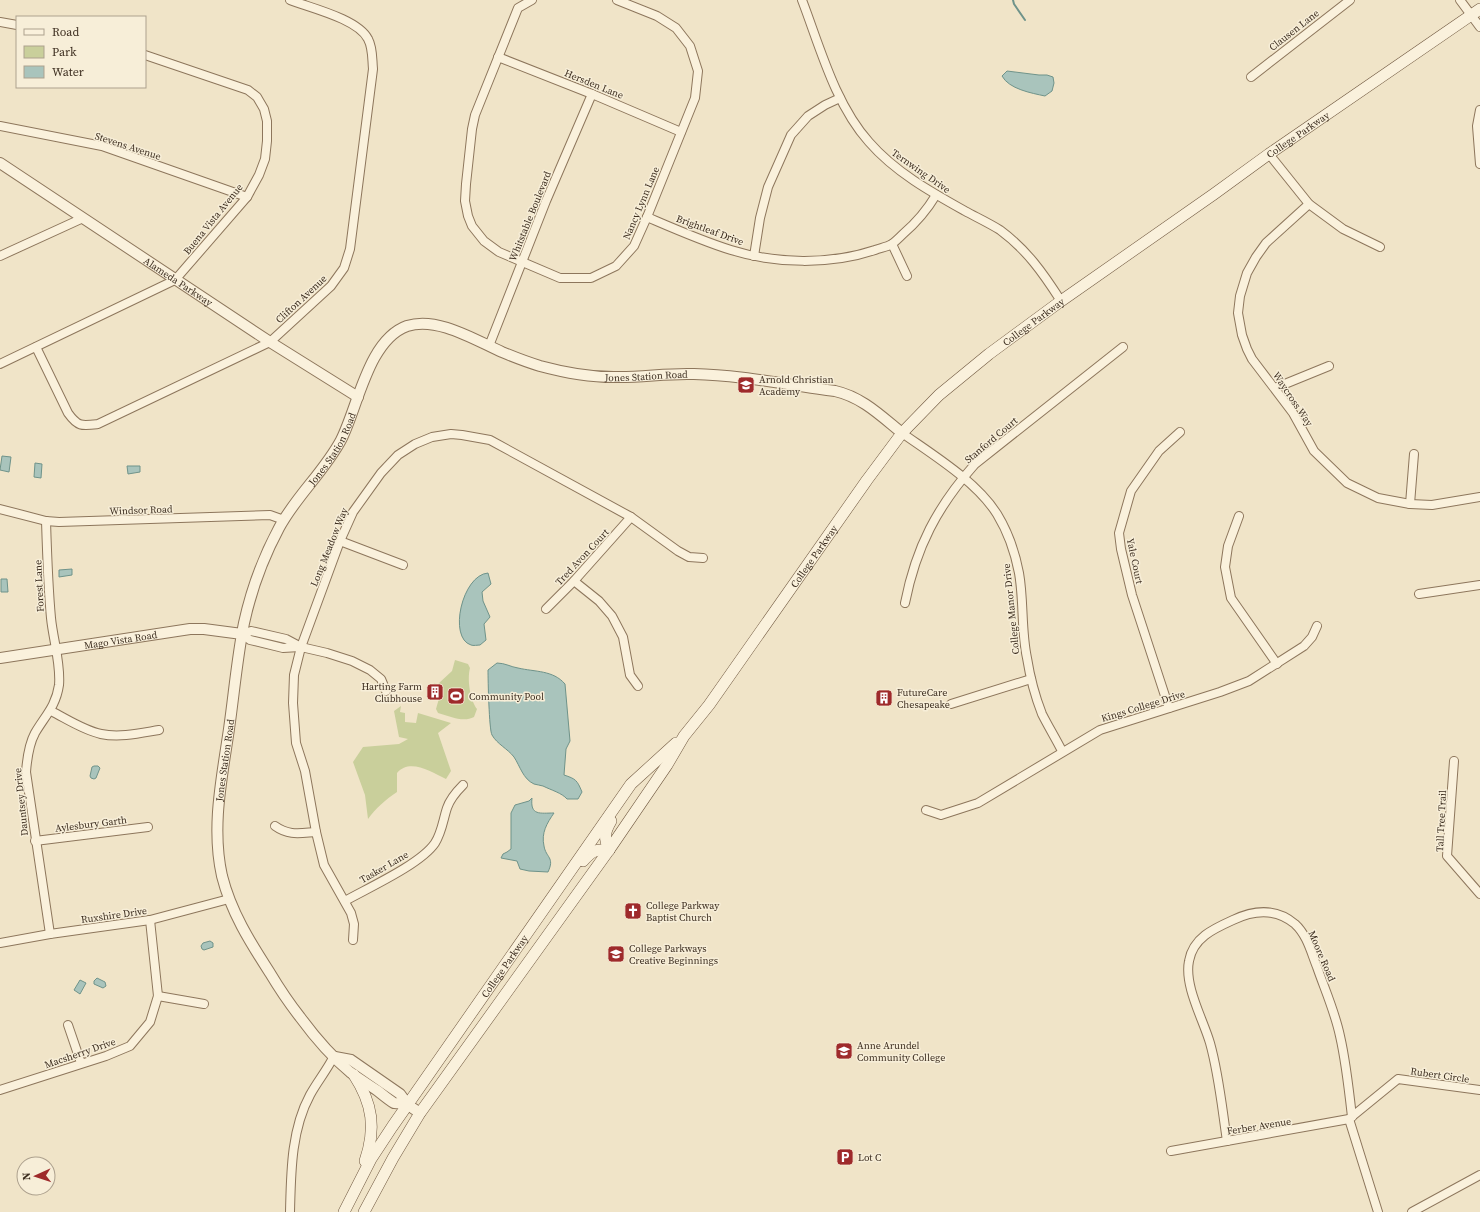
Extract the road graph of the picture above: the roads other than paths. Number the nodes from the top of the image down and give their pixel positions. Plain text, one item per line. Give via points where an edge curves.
1 (290, 0) edge
2 (532, 0) edge
3 (618, 0) edge
4 (802, 0) edge
5 (1350, 0) edge
6 (1460, 0) edge
7 (1476, 12) edge
8 (0, 22) edge
9 (16, 25) edge
10 (1480, 27) edge
11 (146, 55) edge
12 (498, 57) junction
13 (1251, 77) dead end
14 (592, 94) junction
15 (840, 98) junction
16 (1480, 110) edge
17 (0, 126) edge
18 (681, 132) junction
19 (1269, 154) junction
20 (0, 163) edge
21 (1480, 164) edge
22 (936, 195) junction
23 (246, 197) junction
24 (1309, 204) junction
25 (647, 217) junction
26 (83, 218) junction
27 (892, 244) junction
28 (1380, 247) dead end
29 (0, 256) edge
30 (754, 256) junction
31 (523, 262) junction
32 (907, 276) dead end
33 (176, 280) junction
34 (1061, 301) junction
35 (270, 342) junction
36 (489, 346) junction
37 (36, 347) junction
38 (1123, 347) dead end
39 (0, 364) edge
40 (1329, 366) dead end
41 (1275, 388) junction
42 (358, 397) junction
43 (1180, 432) dead end
44 (902, 433) junction
45 (1414, 454) dead end
46 (963, 478) junction
47 (1480, 498) edge
48 (1410, 504) junction
49 (0, 509) edge
50 (1239, 516) dead end
51 (632, 517) junction
52 (284, 520) junction
53 (46, 521) junction
54 (340, 541) junction
55 (703, 558) dead end
56 (403, 565) dead end
57 (574, 581) junction
58 (1480, 585) edge
59 (1420, 594) dead end
60 (906, 603) dead end
61 (546, 609) dead end
62 (1317, 626) dead end
63 (242, 634) junction
64 (301, 647) junction
65 (55, 650) junction
66 (0, 658) edge
67 (1277, 664) junction
68 (1031, 679) junction
69 (638, 686) dead end
70 (386, 691) dead end
71 (951, 704) dead end
72 (1168, 708) junction
73 (51, 711) junction
74 (159, 730) dead end
75 (684, 736) junction
76 (1062, 751) junction
77 (1454, 761) dead end
78 (631, 784) junction
79 (463, 785) dead end
80 (926, 810) dead end
81 (275, 826) dead end
82 (148, 827) dead end
83 (316, 832) junction
84 (35, 841) junction
85 (610, 850) junction
86 (564, 880) junction
87 (1480, 894) edge
88 (229, 899) junction
89 (345, 901) junction
90 (150, 920) junction
91 (50, 934) junction
92 (353, 940) dead end
93 (0, 943) edge
94 (158, 996) junction
95 (204, 1004) dead end
96 (68, 1025) dead end
97 (334, 1056) junction
98 (81, 1063) junction
99 (354, 1075) junction
100 (0, 1090) edge
101 (1480, 1090) edge
102 (408, 1105) junction
103 (420, 1113) junction
104 (1351, 1118) junction
105 (1227, 1141) junction
106 (1171, 1151) dead end
107 (1480, 1175) edge
108 (355, 1189) junction
109 (290, 1212) edge
110 (344, 1212) edge
111 (364, 1212) edge
112 (1378, 1212) edge
113 (1412, 1212) edge

1 - 35 street, Clifton Avenue via 350,22 362,30 372,52 373,69 350,249 344,268 331,286
2 - 12 street, Nancy Lynn Lane via 518,8
3 - 18 street, Nancy Lynn Lane via 657,16 676,28 690,46 698,71 695,98
4 - 15 street, Ternwing Drive
5 - 13 street, Clausen Lane
6 - 7 street
7 - 10 street
7 - 19 main road, College Parkway
8 - 9 street
11 - 23 street, Buena Vista Avenue via 248,90 257,97 267,121 267,141 259,175
12 - 14 street, Hersden Lane
12 - 31 street, Nancy Lynn Lane via 475,115 465,201 472,226 484,241 499,252
14 - 18 street, Hersden Lane
14 - 31 street, Whitstable Boulevard
15 - 22 street, Ternwing Drive via 850,117 869,142 891,165
15 - 30 street via 808,116 791,135 768,186
16 - 21 street via 1477,126
17 - 23 street, Stevens Avenue via 102,146
18 - 25 street, Nancy Lynn Lane
19 - 24 street
19 - 34 main road, College Parkway
20 - 26 street, Alameda Parkway
22 - 27 street, Brightleaf Drive via 915,224
22 - 34 street, Ternwing Drive via 999,230 1027,253
23 - 33 street, Buena Vista Avenue
24 - 28 street via 1343,229
24 - 41 street, Waycross Way via 1259,252 1247,273 1240,296 1238,313 1247,349
25 - 30 street, Brightleaf Drive via 702,240
25 - 31 street, Nancy Lynn Lane via 634,246 616,266 591,278 560,278
26 - 29 street
26 - 33 street, Alameda Parkway
27 - 30 street, Brightleaf Drive via 860,255 837,259 787,260
27 - 32 street
31 - 36 street, Whitstable Boulevard
33 - 35 street, Alameda Parkway
33 - 37 street, Buena Vista Avenue
34 - 44 main road, College Parkway via 939,395
35 - 37 street, Clifton Avenue via 98,424 82,426 68,413
35 - 42 street, Alameda Parkway
36 - 42 street, Jones Station Road via 456,331 428,324 405,327 382,345
36 - 44 street, Jones Station Road via 539,365 579,374 618,377 698,374 835,391 848,394 862,402
37 - 39 street, Buena Vista Avenue
38 - 46 street, Stanford Court via 975,464
40 - 41 street
41 - 48 street, Waycross Way via 1293,413 1314,451 1346,483 1378,498
42 - 52 street, Jones Station Road via 343,436
43 - 72 street, Yale Court via 1159,451 1131,490 1119,533 1132,595
44 - 46 street, College Manor Drive
44 - 75 main road, College Parkway via 709,705
45 - 48 street
46 - 60 street, Stanford Court via 948,496 927,533 910,578
46 - 68 street, College Manor Drive via 996,513 1011,543 1019,574 1023,636
47 - 48 street, Waycross Way via 1432,505
49 - 53 street, Windsor Road
50 - 67 street via 1228,546 1225,567 1232,598
51 - 54 street, Long Meadow Way via 490,440 451,434 415,444 398,455 381,473 353,512
51 - 55 street, Long Meadow Way via 678,551 690,557
51 - 57 street, Tred Avon Court
52 - 53 street, Windsor Road via 270,515
52 - 63 street, Jones Station Road via 262,566
53 - 65 street, Forest Lane
54 - 56 street
54 - 64 street, Long Meadow Way
57 - 61 street, Tred Avon Court
57 - 69 street via 599,601 612,616 623,637 630,675
58 - 59 street
62 - 67 street, Kings College Drive via 1304,646
63 - 64 street via 250,640 283,648
63 - 65 street, Mago Vista Road via 190,629
63 - 88 street, Jones Station Road via 216,829 222,876
64 - 70 street via 352,661 370,670 381,679
64 - 83 street, Long Meadow Way via 294,675 296,743 305,771
65 - 66 street, Mago Vista Road
65 - 73 street, Dauntsey Drive via 59,683
67 - 72 street, Kings College Drive via 1249,682
68 - 71 street
68 - 76 street, College Manor Drive via 1043,714
72 - 76 street, Kings College Drive via 1100,730
73 - 74 street via 85,729 102,734 119,735
73 - 84 street, Dauntsey Drive via 34,734 27,758 26,772
75 - 78 main road, College Parkway
75 - 85 main road, College Parkway via 668,765
76 - 80 street, Kings College Drive via 978,804 941,815
77 - 87 street, Tall Tree Trail via 1447,856
78 - 85 main road via 606,831 605,841
78 - 86 main road, College Parkway
79 - 89 street, Tasker Lane via 447,807 444,824 434,843 424,854 412,864
81 - 83 street via 290,833
82 - 84 street, Aylesbury Garth
83 - 89 street, Long Meadow Way via 324,865
84 - 91 street, Dauntsey Drive
85 - 86 main road via 599,849 591,853
85 - 103 main road, College Parkway
86 - 102 main road, College Parkway
88 - 90 street, Ruxshire Drive
88 - 97 street, Jones Station Road via 252,946 291,1005 311,1032
89 - 92 street, Long Meadow Way via 354,924
90 - 91 street, Ruxshire Drive
90 - 94 street, Macsherry Drive
91 - 93 street, Ruxshire Drive
94 - 95 street
94 - 98 street, Macsherry Drive via 150,1022 130,1046
96 - 98 street
97 - 99 street, Jones Station Road
97 - 102 street, Jones Station Road via 351,1060 400,1094
97 - 109 street via 300,1118 294,1144
98 - 100 street, Macsherry Drive
99 - 102 street, Jones Station Road via 395,1103
99 - 108 main road via 363,1088 372,1122 370,1147
101 - 104 street, Rubert Circle via 1398,1079
102 - 103 street, Jones Station Road
102 - 108 main road, College Parkway via 371,1159
103 - 111 main road, College Parkway
104 - 105 street, Ferber Avenue
104 - 105 street, Moore Road via 1340,1035 1306,939 1294,924 1277,914 1249,913 1214,928 1203,936 1189,961 1189,981 1210,1042 1218,1075
104 - 112 street, Moore Road
105 - 106 street, Ferber Avenue
107 - 113 street
108 - 110 main road, College Parkway

